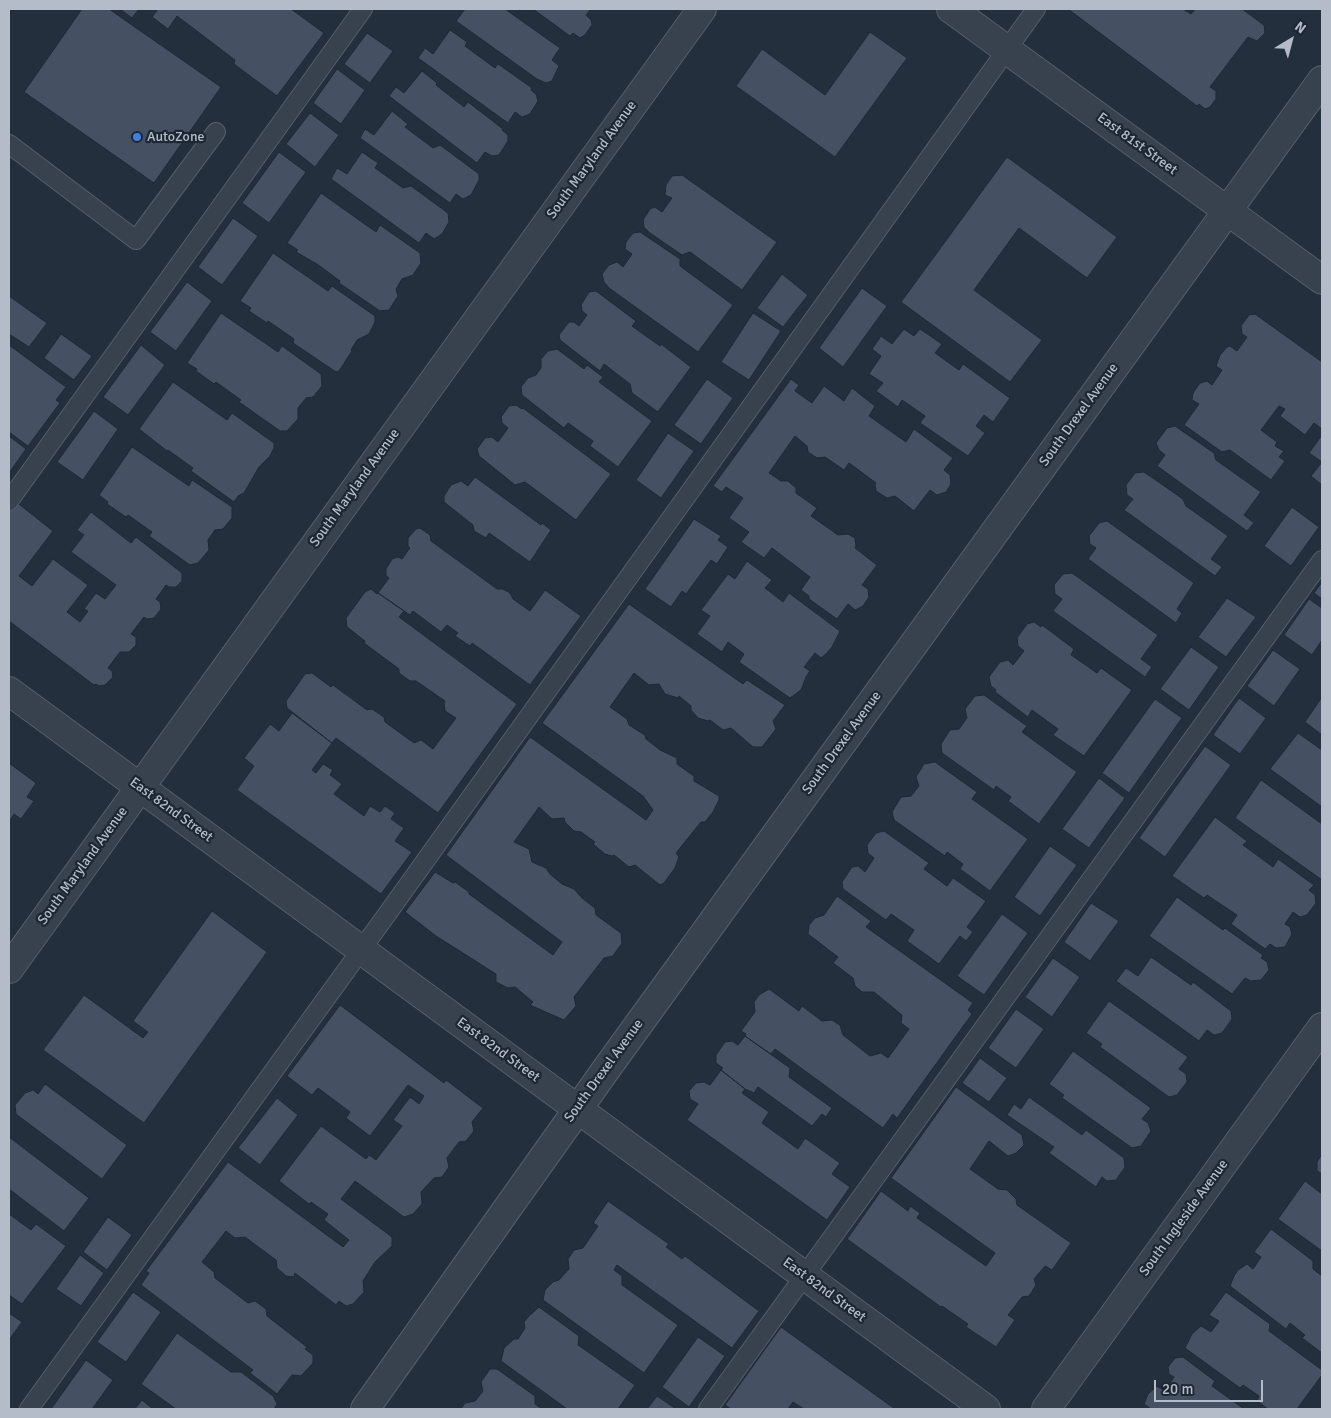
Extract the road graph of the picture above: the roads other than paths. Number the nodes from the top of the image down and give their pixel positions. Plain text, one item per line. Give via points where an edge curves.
1 (363, 9) edge
2 (702, 9) edge
3 (951, 9) edge
4 (1036, 9) edge
5 (1007, 50) junction
6 (1322, 80) edge
7 (216, 132) dead end
8 (9, 144) edge
9 (1228, 211) junction
10 (1322, 280) edge
11 (9, 501) edge
12 (1322, 560) edge
13 (9, 691) edge
14 (139, 787) junction
15 (361, 950) junction
16 (9, 969) edge
17 (1322, 1027) edge
18 (577, 1109) junction
19 (804, 1276) junction
20 (29, 1409) edge
21 (365, 1409) edge
22 (708, 1409) edge
23 (986, 1409) edge
24 (1046, 1409) edge

1 - 11 lane
2 - 14 street, South Maryland Avenue
3 - 5 street, East 81st Street
4 - 5 lane
5 - 9 street, East 81st Street
5 - 15 lane
6 - 9 street, South Drexel Avenue
7 - 8 lane via 136,240
9 - 10 street, East 81st Street
9 - 18 street, South Drexel Avenue
12 - 19 lane
13 - 14 street, East 82nd Street
14 - 15 street, East 82nd Street
14 - 16 street, South Maryland Avenue
15 - 18 street, East 82nd Street
15 - 20 lane
17 - 24 street, South Ingleside Avenue
18 - 19 street, East 82nd Street
18 - 21 street, South Drexel Avenue
19 - 22 lane
19 - 23 street, East 82nd Street

